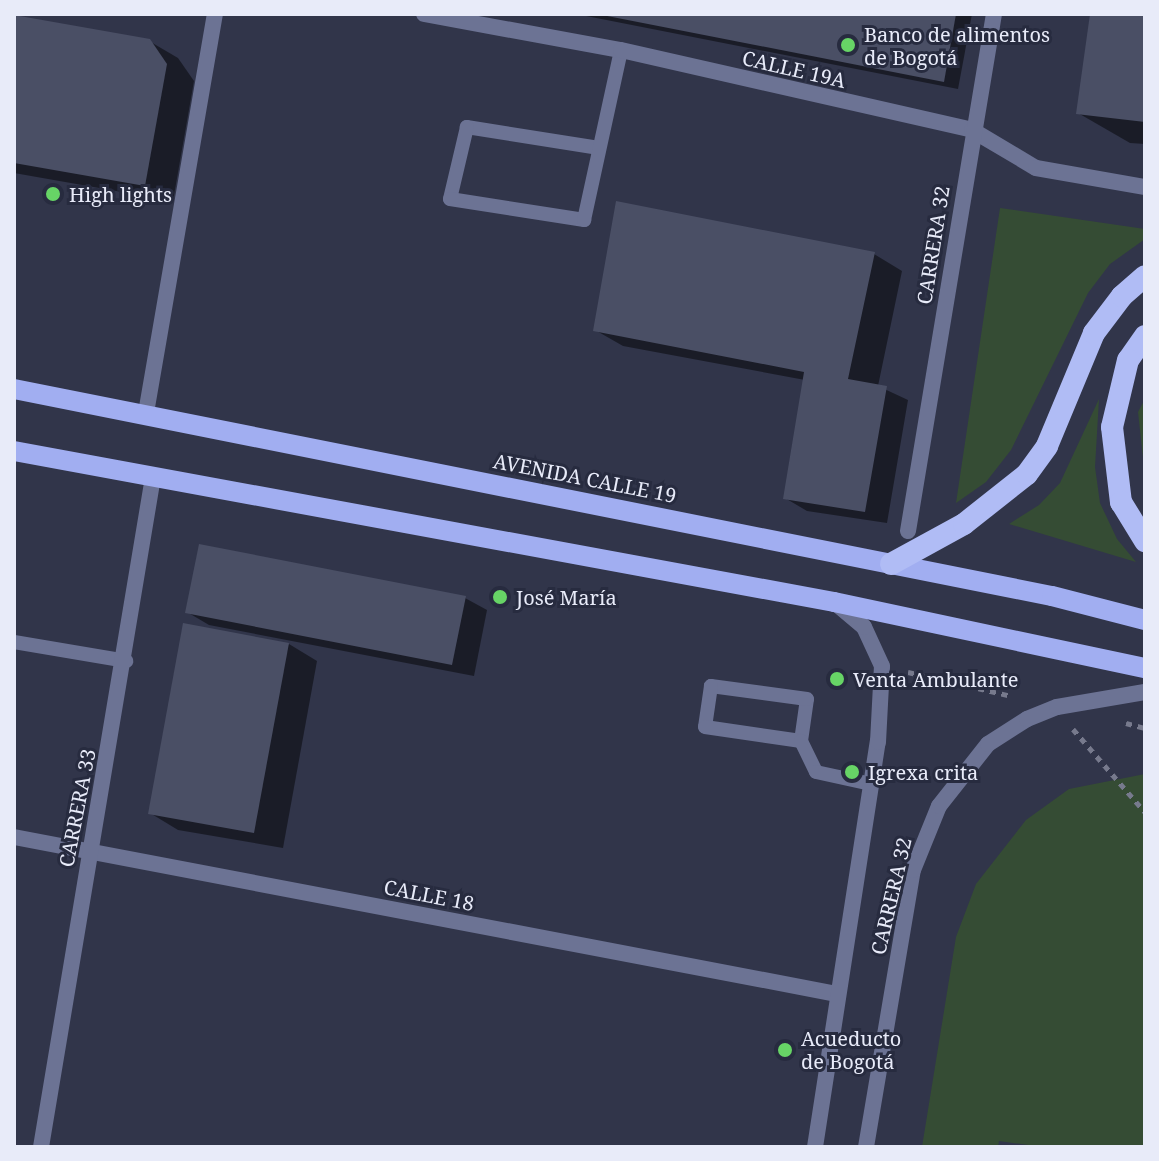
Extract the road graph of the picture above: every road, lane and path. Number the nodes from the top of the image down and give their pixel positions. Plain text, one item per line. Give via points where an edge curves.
1 (215, 14) edge
2 (424, 14) edge
3 (994, 14) edge
4 (621, 50) junction
5 (972, 130) junction
6 (599, 148) junction
7 (1145, 187) edge
8 (1145, 276) edge
9 (1145, 336) edge
10 (14, 389) edge
11 (146, 413) junction
12 (14, 451) edge
13 (153, 477) junction
14 (908, 531) dead end
15 (1145, 541) edge
16 (891, 564) junction
17 (834, 602) junction
18 (1145, 620) edge
19 (14, 642) edge
20 (126, 661) junction
21 (1145, 668) edge
22 (1145, 692) edge
23 (1057, 707) junction
24 (801, 741) junction
25 (871, 784) junction
26 (1145, 812) edge
27 (14, 837) edge
28 (89, 851) junction
29 (837, 994) junction
30 (41, 1147) edge
31 (815, 1147) edge
32 (866, 1147) edge

1 - 11 street
2 - 4 street, CALLE 19A
3 - 5 street, CARRERA 32
4 - 5 street, CALLE 19A
4 - 6 lane
5 - 7 street, CALLE 19A via 1036,168
5 - 14 street, CARRERA 32
6 - 6 lane via 467,127 450,199 584,220
8 - 16 highway via 1094,333 1047,446 1027,474 964,524
9 - 15 highway via 1128,360 1112,427 1121,502
10 - 11 main road, AVENIDA CALLE 19
11 - 16 main road, AVENIDA CALLE 19
12 - 13 main road
13 - 17 main road
13 - 20 street, CARRERA 33
16 - 18 main road, AVENIDA CALLE 19
17 - 21 main road
17 - 25 street, CARRERA 32 via 864,627 882,666
19 - 20 lane
20 - 28 street, CARRERA 33
22 - 23 street, CARRERA 32
23 - 26 path
23 - 32 street, CARRERA 32 via 988,744 961,772 926,833 902,925
24 - 24 lane via 807,699 711,686 705,727
24 - 25 lane via 816,772
25 - 29 street, CARRERA 32
27 - 28 street, CALLE 18
28 - 29 street, CALLE 18
28 - 30 street, CARRERA 33
29 - 31 street, CARRERA 32

